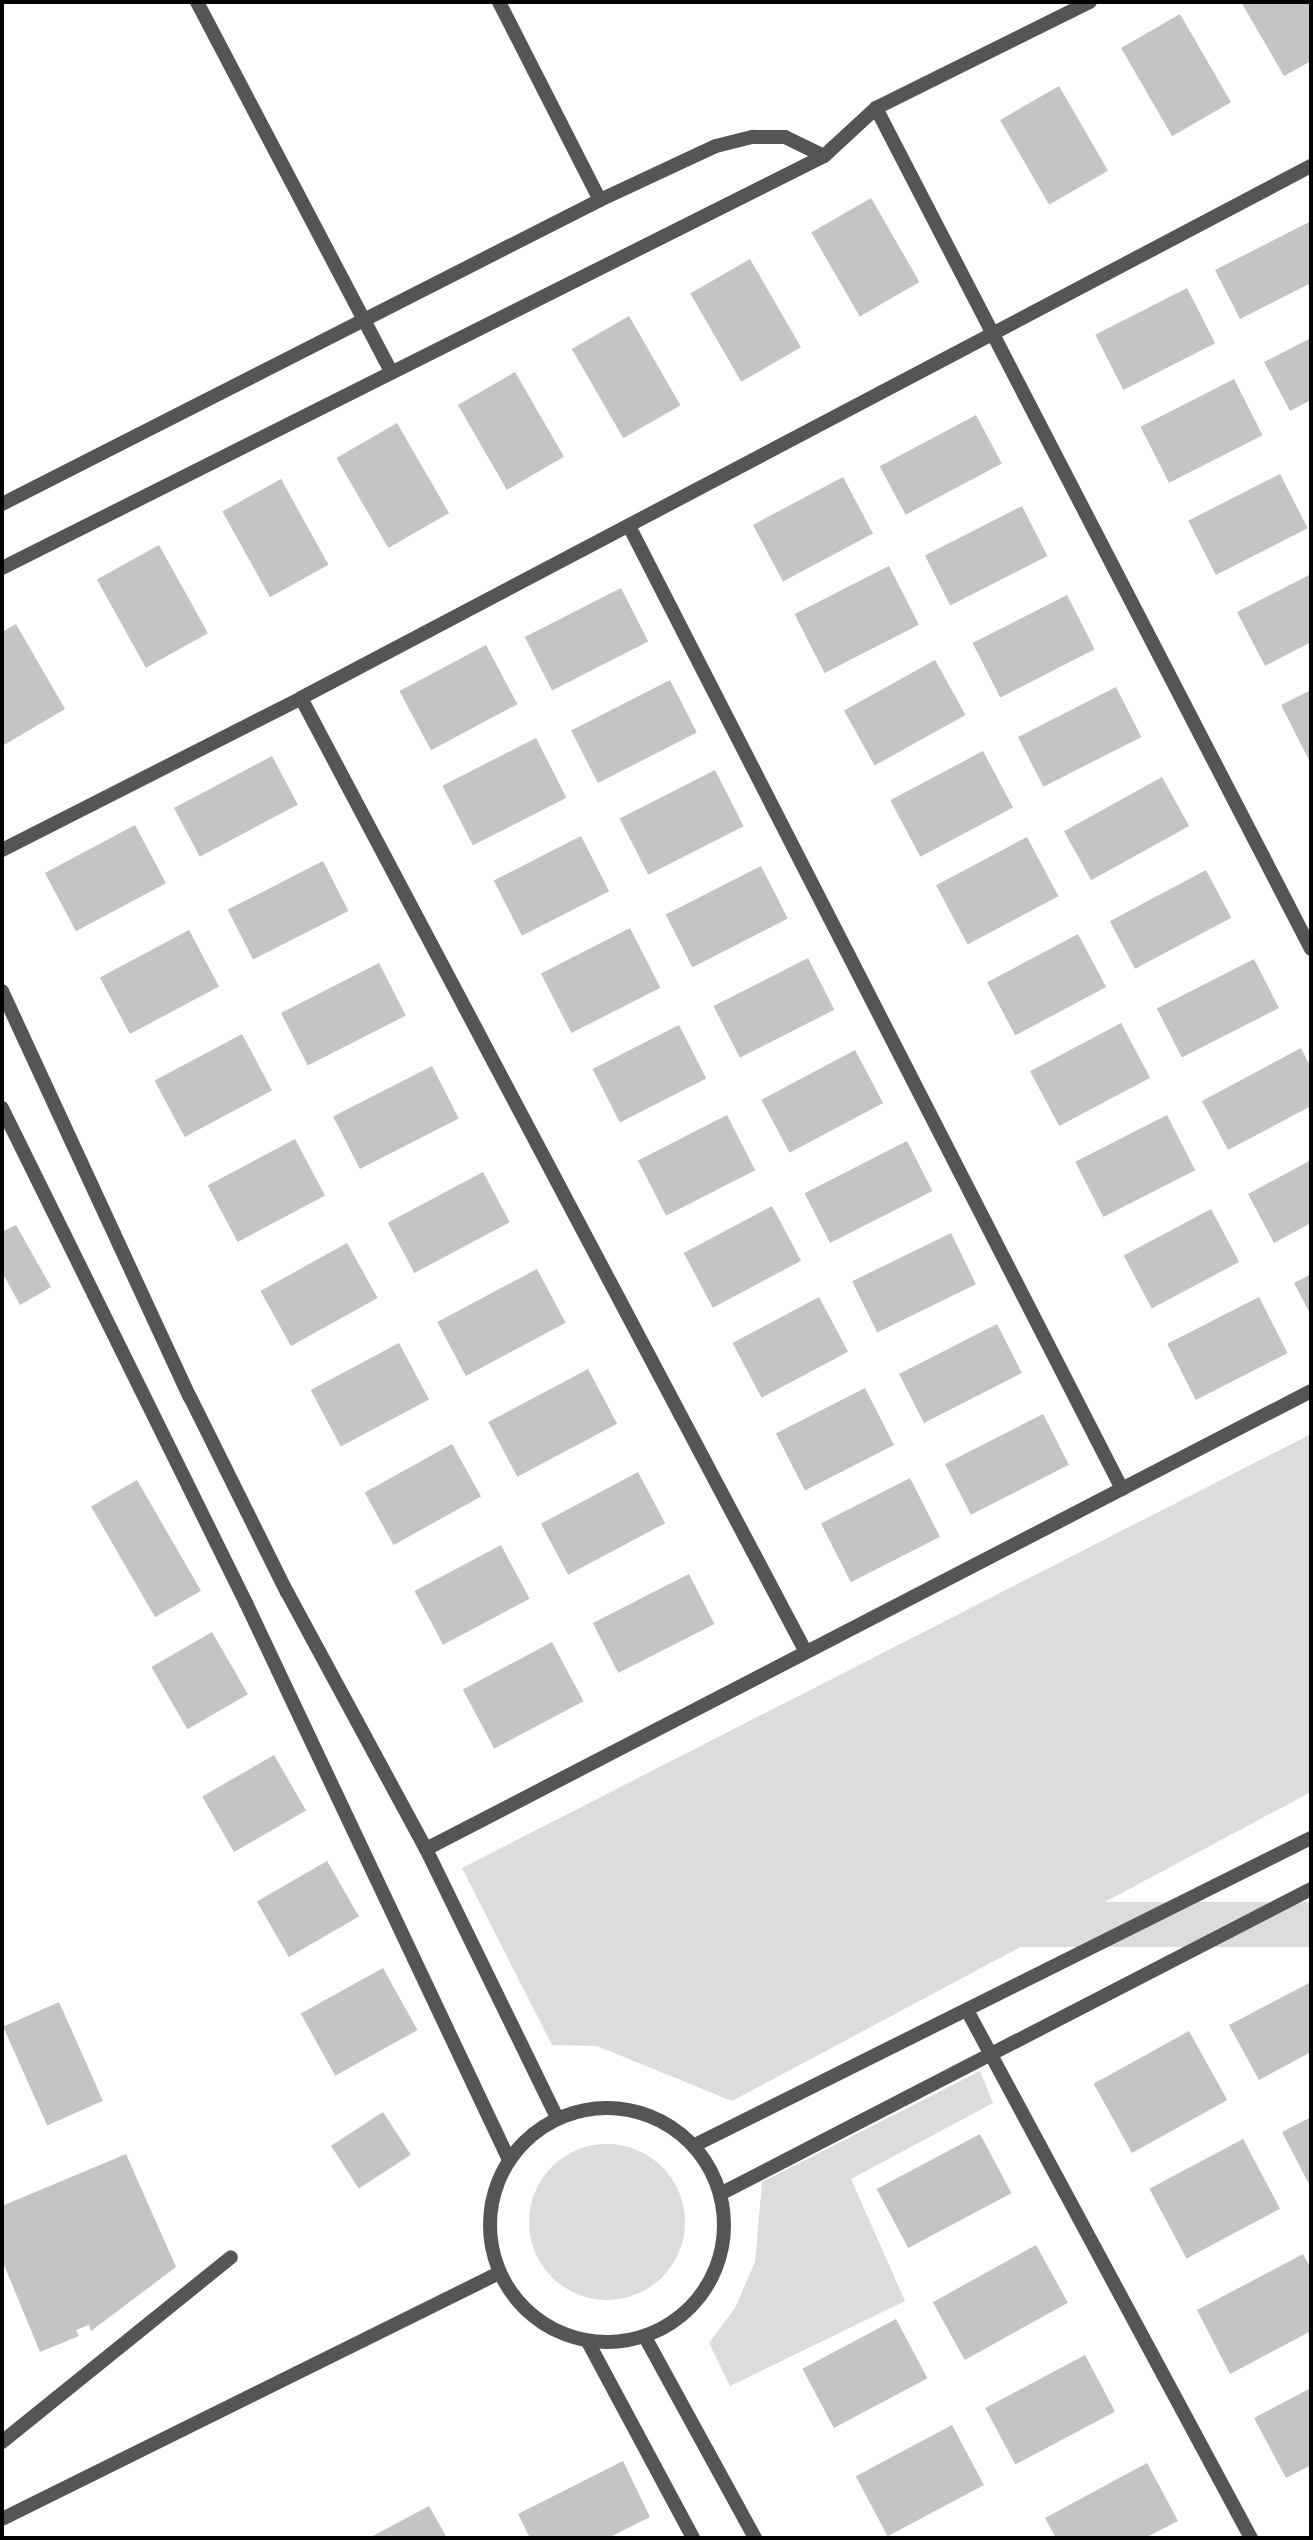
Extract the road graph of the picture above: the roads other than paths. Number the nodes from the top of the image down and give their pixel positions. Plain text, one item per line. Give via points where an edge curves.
1 (197, 2) edge
2 (499, 2) edge
3 (1090, 2) edge
4 (876, 108) junction
5 (824, 156) junction
6 (1311, 166) edge
7 (600, 200) junction
8 (364, 320) junction
9 (993, 333) junction
10 (391, 372) junction
11 (2, 504) edge
12 (629, 526) junction
13 (2, 568) edge
14 (300, 698) junction
15 (2, 850) edge
16 (1311, 949) edge
17 (2, 991) edge
18 (2, 1108) edge
19 (1311, 1391) edge
20 (1122, 1489) junction
21 (806, 1652) junction
22 (1311, 1838) edge
23 (426, 1849) junction
24 (1311, 1889) edge
25 (968, 2012) junction
26 (990, 2051) junction
27 (557, 2118) junction
28 (695, 2145) junction
29 (509, 2160) junction
30 (722, 2193) junction
31 (231, 2257) dead end
32 (499, 2273) junction
33 (645, 2337) junction
34 (588, 2342) junction
35 (2, 2442) edge
36 (2, 2519) edge
37 (693, 2538) edge
38 (755, 2538) edge
39 (1251, 2538) edge

1 - 8 street
2 - 7 street
3 - 4 street
4 - 5 street
4 - 9 street
5 - 7 street via 785,137 753,137 716,146
5 - 10 street
6 - 9 street
7 - 8 street
8 - 10 street
8 - 11 street
9 - 12 street
9 - 16 street
10 - 13 street
12 - 14 street
12 - 20 street
14 - 15 street
14 - 21 street
17 - 23 street via 190,1397 287,1592
18 - 29 street via 246,1603
19 - 20 street
20 - 21 street
21 - 23 street
22 - 25 street
23 - 27 street
24 - 26 street
25 - 26 street
25 - 28 street
26 - 30 street
26 - 39 street
27 - 28 street via 606,2107 655,2116
27 - 29 street
28 - 30 street
29 - 32 street via 493,2197 489,2236
30 - 33 street via 723,2252 695,2304
31 - 35 street
32 - 34 street via 521,2306 551,2329
32 - 36 street
33 - 34 street
33 - 38 street
34 - 37 street

